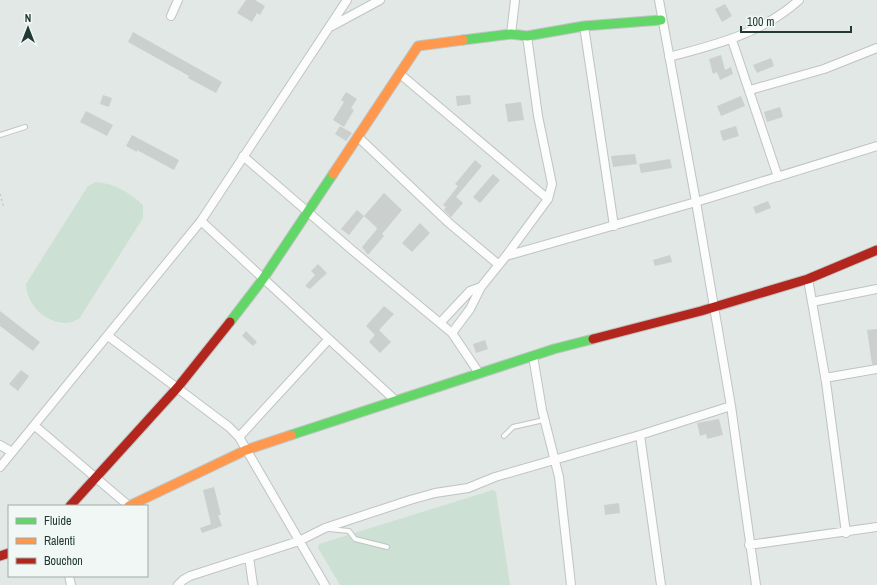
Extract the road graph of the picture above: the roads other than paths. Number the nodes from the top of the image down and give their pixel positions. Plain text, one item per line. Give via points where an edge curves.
1 (178, 0) edge
2 (347, 0) edge
3 (380, 0) edge
4 (516, 0) edge
5 (659, 0) edge
6 (799, 0) edge
7 (171, 16) dead end
8 (661, 20) junction
9 (584, 26) junction
10 (330, 28) junction
11 (511, 34) junction
12 (527, 36) junction
13 (732, 40) junction
14 (877, 48) edge
15 (668, 57) junction
16 (400, 74) junction
17 (750, 90) junction
18 (25, 127) dead end
19 (0, 135) edge
20 (358, 137) junction
21 (877, 146) edge
22 (243, 156) junction
23 (778, 177) junction
24 (548, 199) junction
25 (696, 202) junction
26 (307, 212) junction
27 (201, 221) junction
28 (614, 226) junction
29 (877, 250) edge
30 (506, 256) junction
31 (499, 265) junction
32 (264, 279) junction
33 (808, 279) junction
34 (480, 287) junction
35 (877, 289) edge
36 (812, 302) junction
37 (714, 307) junction
38 (440, 323) junction
39 (452, 333) junction
40 (108, 336) junction
41 (329, 339) junction
42 (533, 356) junction
43 (877, 369) edge
44 (479, 373) junction
45 (825, 378) junction
46 (178, 387) junction
47 (396, 401) junction
48 (731, 406) junction
49 (544, 420) junction
50 (35, 426) junction
51 (640, 435) junction
52 (504, 436) dead end
53 (239, 437) junction
54 (0, 445) edge
55 (246, 450) junction
56 (12, 452) junction
57 (556, 460) junction
58 (0, 467) edge
59 (97, 478) junction
60 (71, 505) edge
61 (128, 505) edge
62 (131, 505) edge
63 (877, 527) edge
64 (325, 528) junction
65 (846, 533) junction
66 (299, 541) junction
67 (749, 545) junction
68 (388, 547) dead end
69 (249, 557) junction
70 (178, 585) edge
71 (254, 585) edge
72 (325, 585) edge
73 (571, 585) edge
74 (661, 585) edge
75 (756, 585) edge

1 - 7 street
2 - 10 street
3 - 10 street
4 - 11 street
5 - 8 street
6 - 13 street via 788,10
8 - 9 street
8 - 15 street
9 - 12 street
9 - 28 street
10 - 22 street
11 - 12 street
11 - 16 street via 418,46
12 - 24 street via 538,116 552,184
13 - 15 street
13 - 17 street
14 - 17 street via 824,69
15 - 25 street
16 - 20 street
16 - 24 street
17 - 23 street
18 - 19 lane
20 - 26 street
20 - 31 street via 449,223
21 - 23 street
22 - 26 street
22 - 27 street
23 - 25 street
24 - 30 street
25 - 28 street
25 - 37 street
26 - 32 street
26 - 38 street
27 - 32 street
27 - 40 street
28 - 30 street
29 - 33 street
30 - 31 street
31 - 34 street
32 - 41 street
32 - 46 street
33 - 36 street
33 - 37 street
34 - 38 street via 470,291
34 - 39 street via 470,309
35 - 36 street
36 - 45 street
37 - 42 street
37 - 48 street
38 - 39 street
39 - 44 street
40 - 46 street
40 - 50 street
41 - 47 street
41 - 53 street
42 - 44 street
42 - 49 street
43 - 45 street
44 - 47 street
45 - 65 street
46 - 53 street
46 - 59 street
47 - 55 street
48 - 51 street
48 - 67 street
49 - 52 lane via 513,427
49 - 57 street
50 - 56 street
50 - 59 street
51 - 57 street
51 - 74 street
53 - 55 street
54 - 56 street
55 - 62 street
55 - 66 street
56 - 58 street
57 - 64 street via 495,477 468,488 410,500
57 - 73 street
59 - 60 street
59 - 61 street
63 - 65 street
64 - 66 street
64 - 68 lane via 349,531 355,539
65 - 67 street
66 - 69 street
66 - 72 street
67 - 75 street
69 - 70 street via 190,576
69 - 71 street

